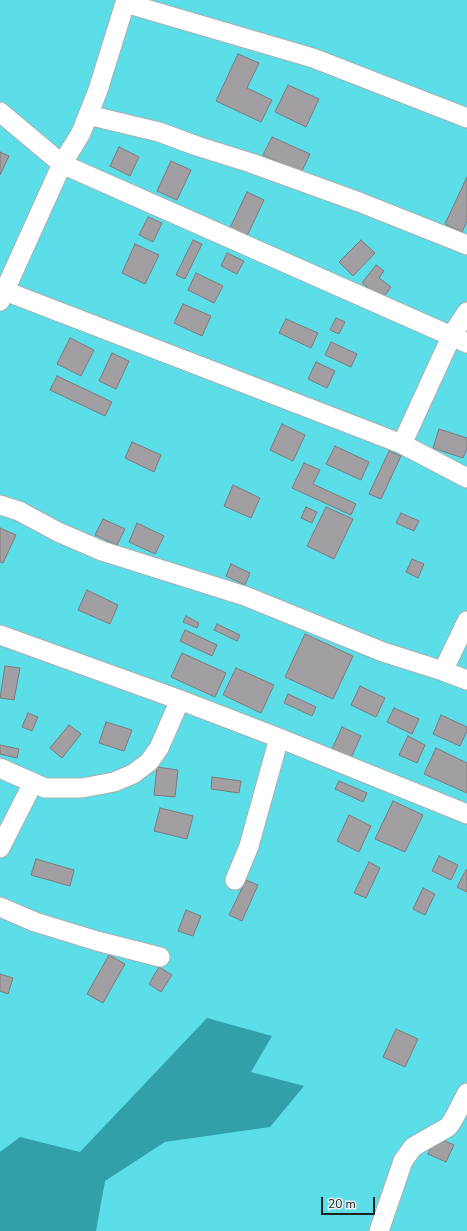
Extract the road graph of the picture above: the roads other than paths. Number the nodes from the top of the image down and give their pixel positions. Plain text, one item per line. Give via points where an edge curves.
1 (126, 1) edge
2 (0, 112) edge
3 (88, 116) junction
4 (467, 118) edge
5 (62, 164) junction
6 (467, 245) edge
7 (2, 294) edge
8 (467, 312) edge
9 (459, 339) edge
10 (402, 444) junction
11 (467, 478) edge
12 (0, 505) edge
13 (467, 621) edge
14 (0, 635) edge
15 (443, 671) junction
16 (467, 680) edge
17 (180, 700) junction
18 (279, 738) junction
19 (0, 768) edge
20 (33, 783) junction
21 (467, 814) edge
22 (0, 848) edge
23 (235, 880) dead end
24 (0, 907) edge
25 (160, 957) dead end
26 (467, 1093) edge
27 (379, 1231) edge

1 - 3 street
1 - 4 street via 313,58
2 - 5 street
3 - 5 street
3 - 6 street via 159,132 251,163 360,202
5 - 7 street
5 - 9 street
7 - 10 street
8 - 9 street
9 - 10 street
10 - 11 street
12 - 15 street via 19,511 102,551 245,596 383,652
13 - 15 street
14 - 17 street
15 - 16 street
17 - 18 street
17 - 20 street via 159,748 149,762 134,774 114,782 82,788 45,788
18 - 21 street
18 - 23 street via 249,846
19 - 20 street
20 - 22 street
24 - 25 street via 35,922 97,942
26 - 27 street via 448,1127 414,1147 403,1161

